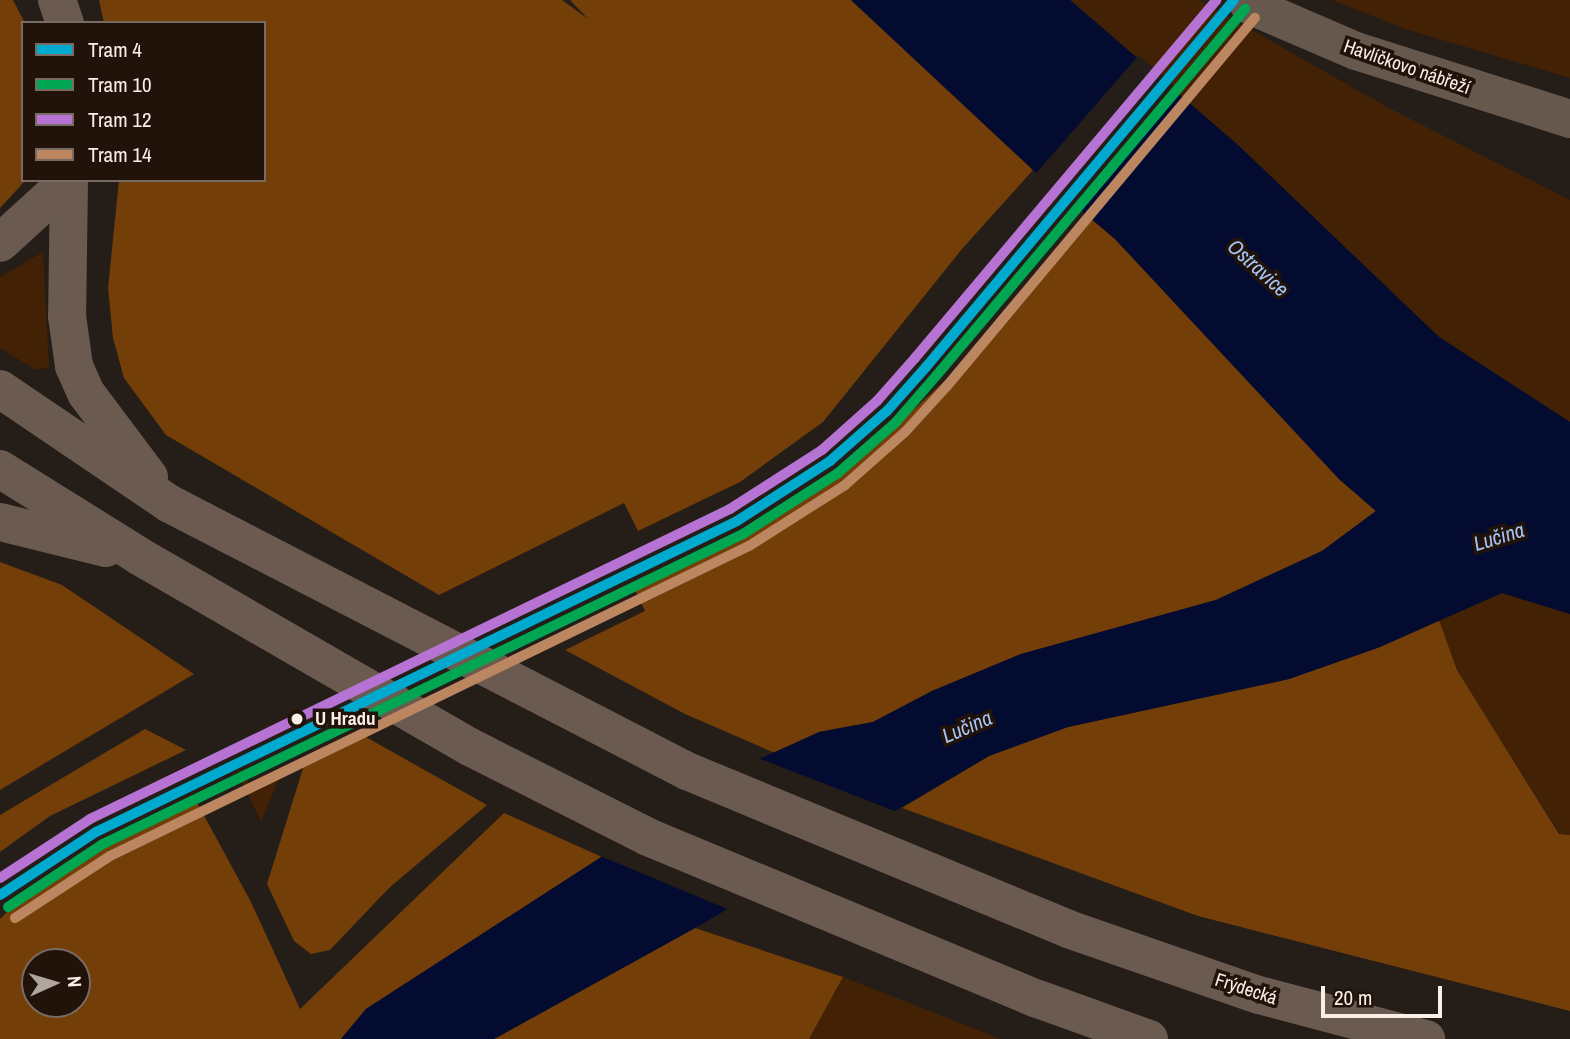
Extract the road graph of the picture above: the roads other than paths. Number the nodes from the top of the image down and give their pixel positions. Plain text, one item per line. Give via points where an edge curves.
1 (57, 0) edge
2 (1249, 5) dead end
3 (64, 21) edge
4 (1570, 119) edge
5 (67, 182) edge
6 (69, 182) edge
7 (0, 243) edge
8 (0, 389) edge
9 (0, 468) edge
10 (170, 504) junction
11 (0, 522) edge
12 (139, 556) junction
13 (1149, 1039) edge
14 (1426, 1039) edge

1 - 3 main road
2 - 4 street, Havlíčkovo nábřeží via 1356,51
5 - 7 main road
6 - 10 main road via 67,316 74,366 86,393
8 - 10 main road, Frýdecká
9 - 12 main road
10 - 14 main road, Frýdecká via 687,771 1068,929 1259,995
11 - 12 main road
12 - 13 main road via 470,747 648,837 1038,999

